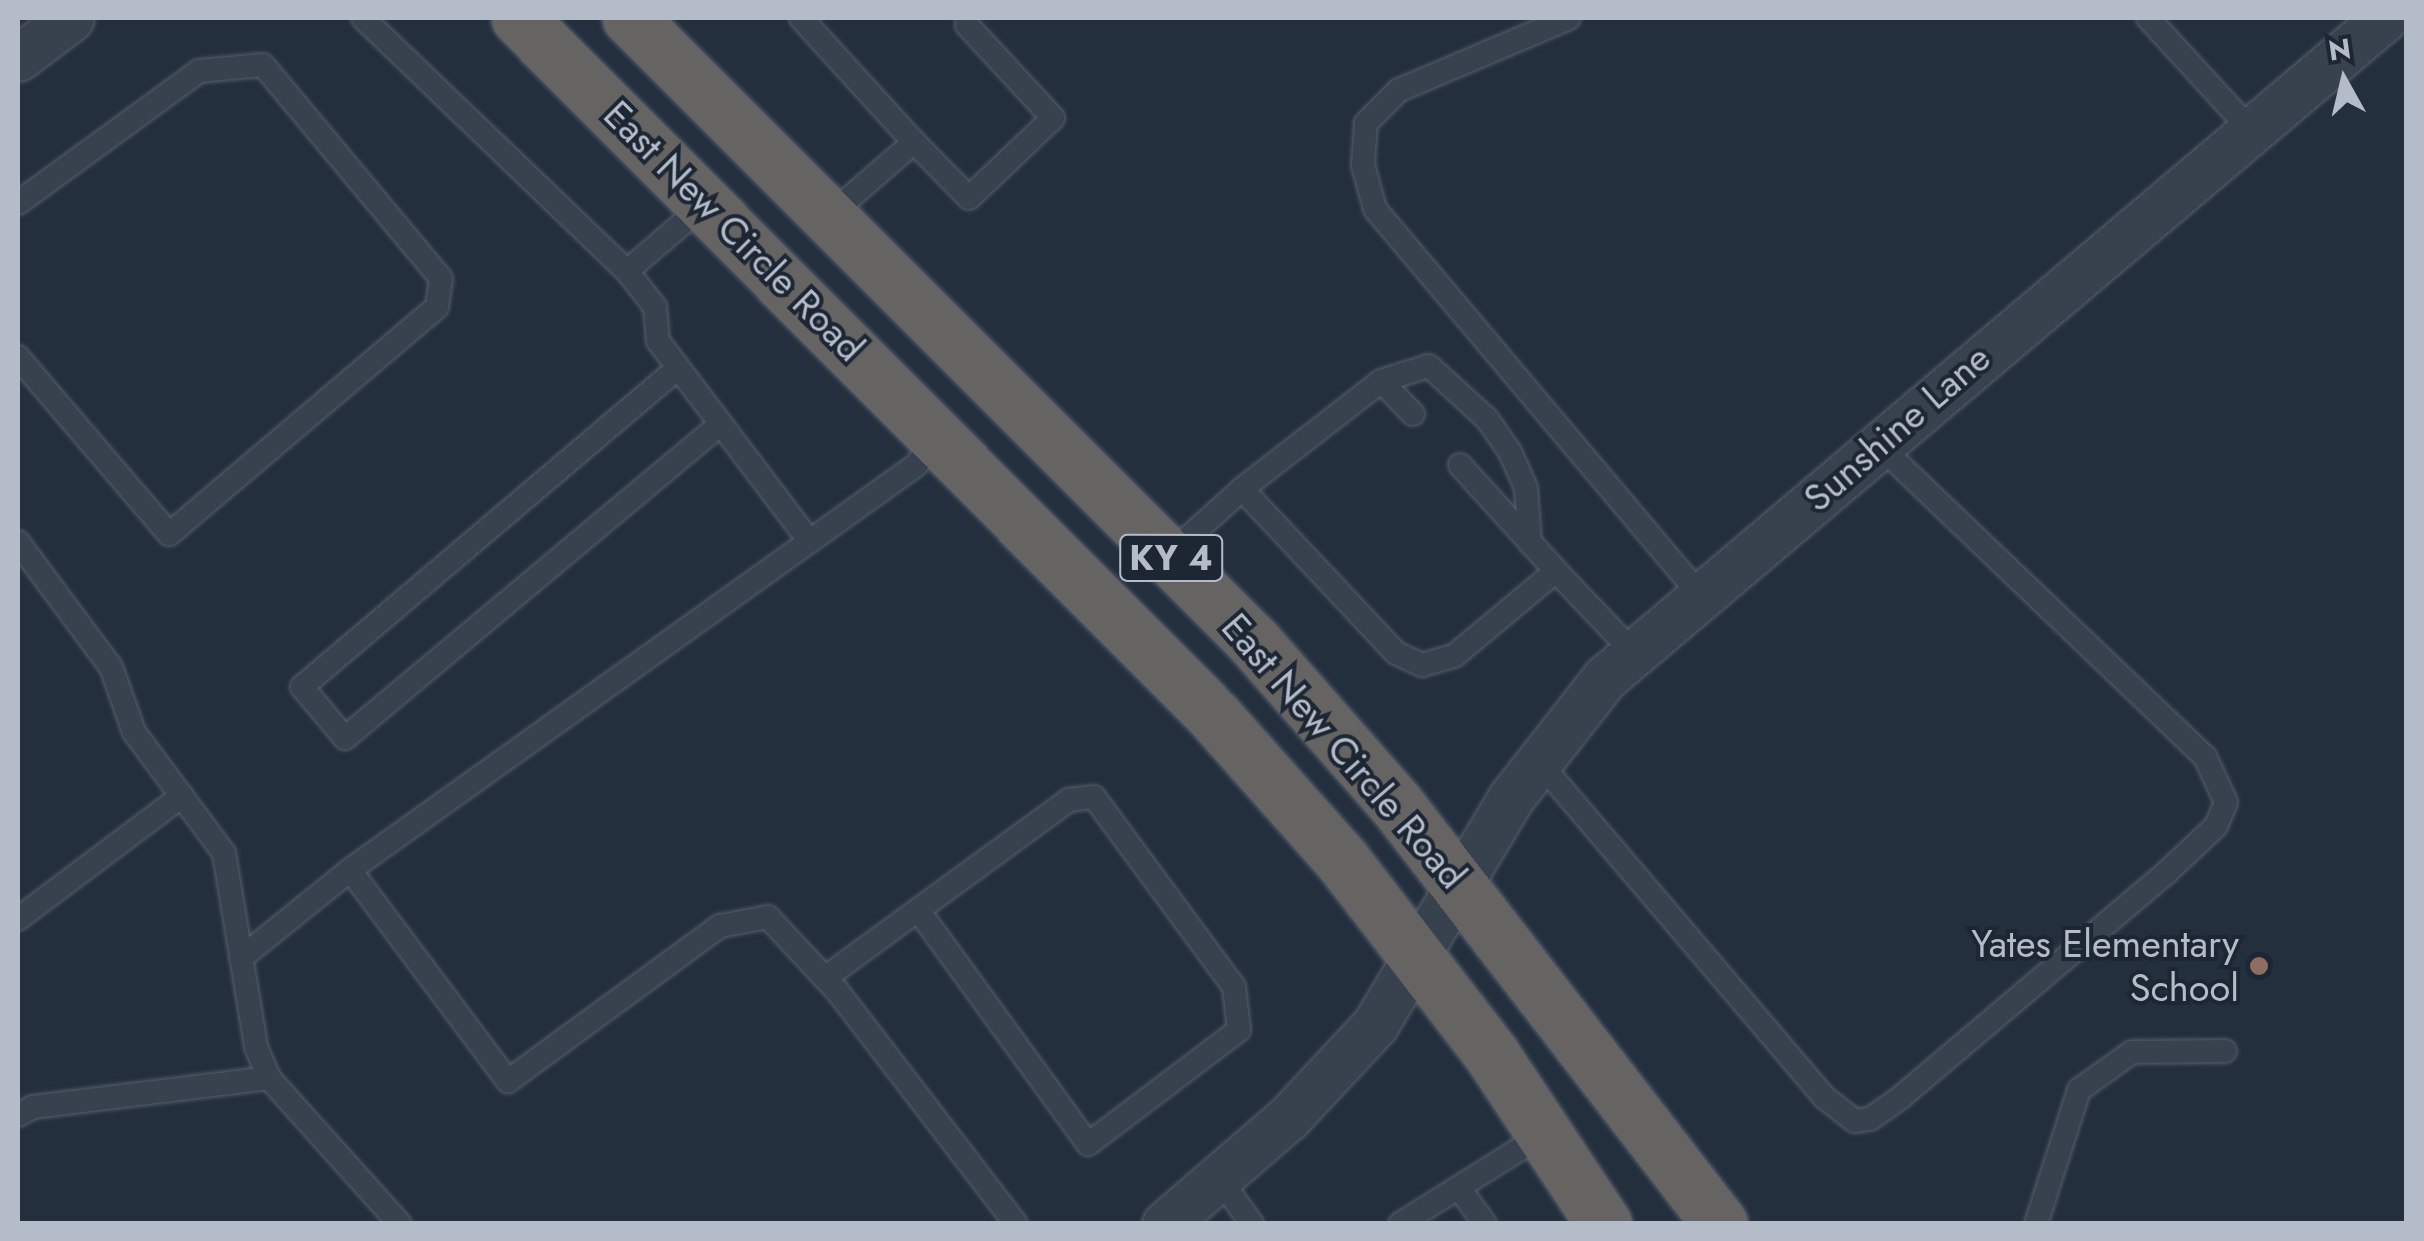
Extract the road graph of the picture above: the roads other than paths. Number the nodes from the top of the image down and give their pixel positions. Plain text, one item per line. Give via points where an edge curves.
1 (71, 18) edge
2 (363, 18) edge
3 (518, 18) edge
4 (630, 18) edge
5 (801, 18) edge
6 (1569, 18) edge
7 (2148, 18) edge
8 (2386, 18) edge
9 (967, 25) dead end
10 (18, 58) edge
11 (2248, 127) junction
12 (914, 142) junction
13 (18, 203) edge
14 (706, 203) junction
15 (830, 215) junction
16 (627, 270) junction
17 (18, 357) edge
18 (678, 368) junction
19 (1380, 381) junction
20 (1412, 414) dead end
21 (720, 424) junction
22 (941, 436) junction
23 (1878, 444) junction
24 (1460, 466) dead end
25 (1242, 489) junction
26 (810, 541) junction
27 (18, 542) edge
28 (1530, 543) junction
29 (1169, 556) junction
30 (1556, 571) junction
31 (1701, 596) junction
32 (1634, 653) junction
33 (1539, 762) junction
34 (182, 796) junction
35 (350, 870) junction
36 (1460, 885) junction
37 (918, 910) junction
38 (18, 919) edge
39 (241, 958) junction
40 (1415, 958) junction
41 (824, 978) junction
42 (2225, 1051) dead end
43 (269, 1078) junction
44 (18, 1115) edge
45 (1544, 1134) junction
46 (1219, 1178) junction
47 (1459, 1188) junction
48 (400, 1224) edge
49 (1016, 1224) edge
50 (1165, 1224) edge
51 (1252, 1224) edge
52 (1400, 1224) edge
53 (1485, 1224) edge
54 (1604, 1224) edge
55 (1720, 1224) edge
56 (2036, 1224) edge

1 - 10 street
2 - 16 lane
3 - 14 highway, East New Circle Road / KY 4
4 - 15 highway, East New Circle Road / KY 4
5 - 12 lane
6 - 31 lane via 1398,90 1366,123 1363,165 1375,209
7 - 11 lane
8 - 11 street, Sunshine Lane
9 - 12 lane via 1053,118 970,198
11 - 23 street, Sunshine Lane
12 - 15 lane
13 - 17 lane via 199,71 262,65 441,279 437,306 169,534
14 - 16 lane
14 - 22 highway, East New Circle Road / KY 4
15 - 29 highway, East New Circle Road / KY 4
16 - 18 lane via 654,306 658,341
18 - 21 lane
18 - 21 lane via 302,687 344,738
19 - 20 lane
19 - 25 lane
19 - 28 lane via 1430,366 1488,419 1526,488
21 - 26 lane
22 - 26 lane via 914,466
22 - 40 highway, East New Circle Road / KY 4 via 1215,716 1342,860
23 - 31 street, Sunshine Lane
23 - 33 lane via 2205,757 2226,802 2216,826 2166,874 1901,1097 1870,1119 1855,1121 1824,1097
24 - 28 lane
25 - 29 lane
25 - 30 lane via 1396,652 1422,665 1454,656
26 - 35 lane
27 - 34 lane via 111,667 134,732
28 - 30 lane
29 - 36 highway, East New Circle Road / KY 4 via 1254,642
30 - 32 lane
31 - 32 street, Sunshine Lane
32 - 33 street, Sunshine Lane via 1605,678
33 - 36 street, Sunshine Lane
34 - 38 lane
34 - 39 lane via 224,853
35 - 39 lane
35 - 41 lane via 508,1081 720,926 768,917
36 - 40 street, Sunshine Lane
36 - 55 highway, East New Circle Road / KY 4
37 - 37 lane via 1069,800 1094,797 1234,986 1239,1030 1088,1144
37 - 41 lane
39 - 43 lane via 256,1047
40 - 45 highway, East New Circle Road / KY 4
40 - 46 street, Sunshine Lane via 1340,1066
41 - 49 lane
42 - 56 lane via 2132,1052 2079,1090
43 - 44 lane
43 - 48 lane
45 - 47 lane
45 - 54 highway, East New Circle Road / KY 4
46 - 50 street, Sunshine Lane
46 - 51 lane
47 - 52 lane
47 - 53 lane

